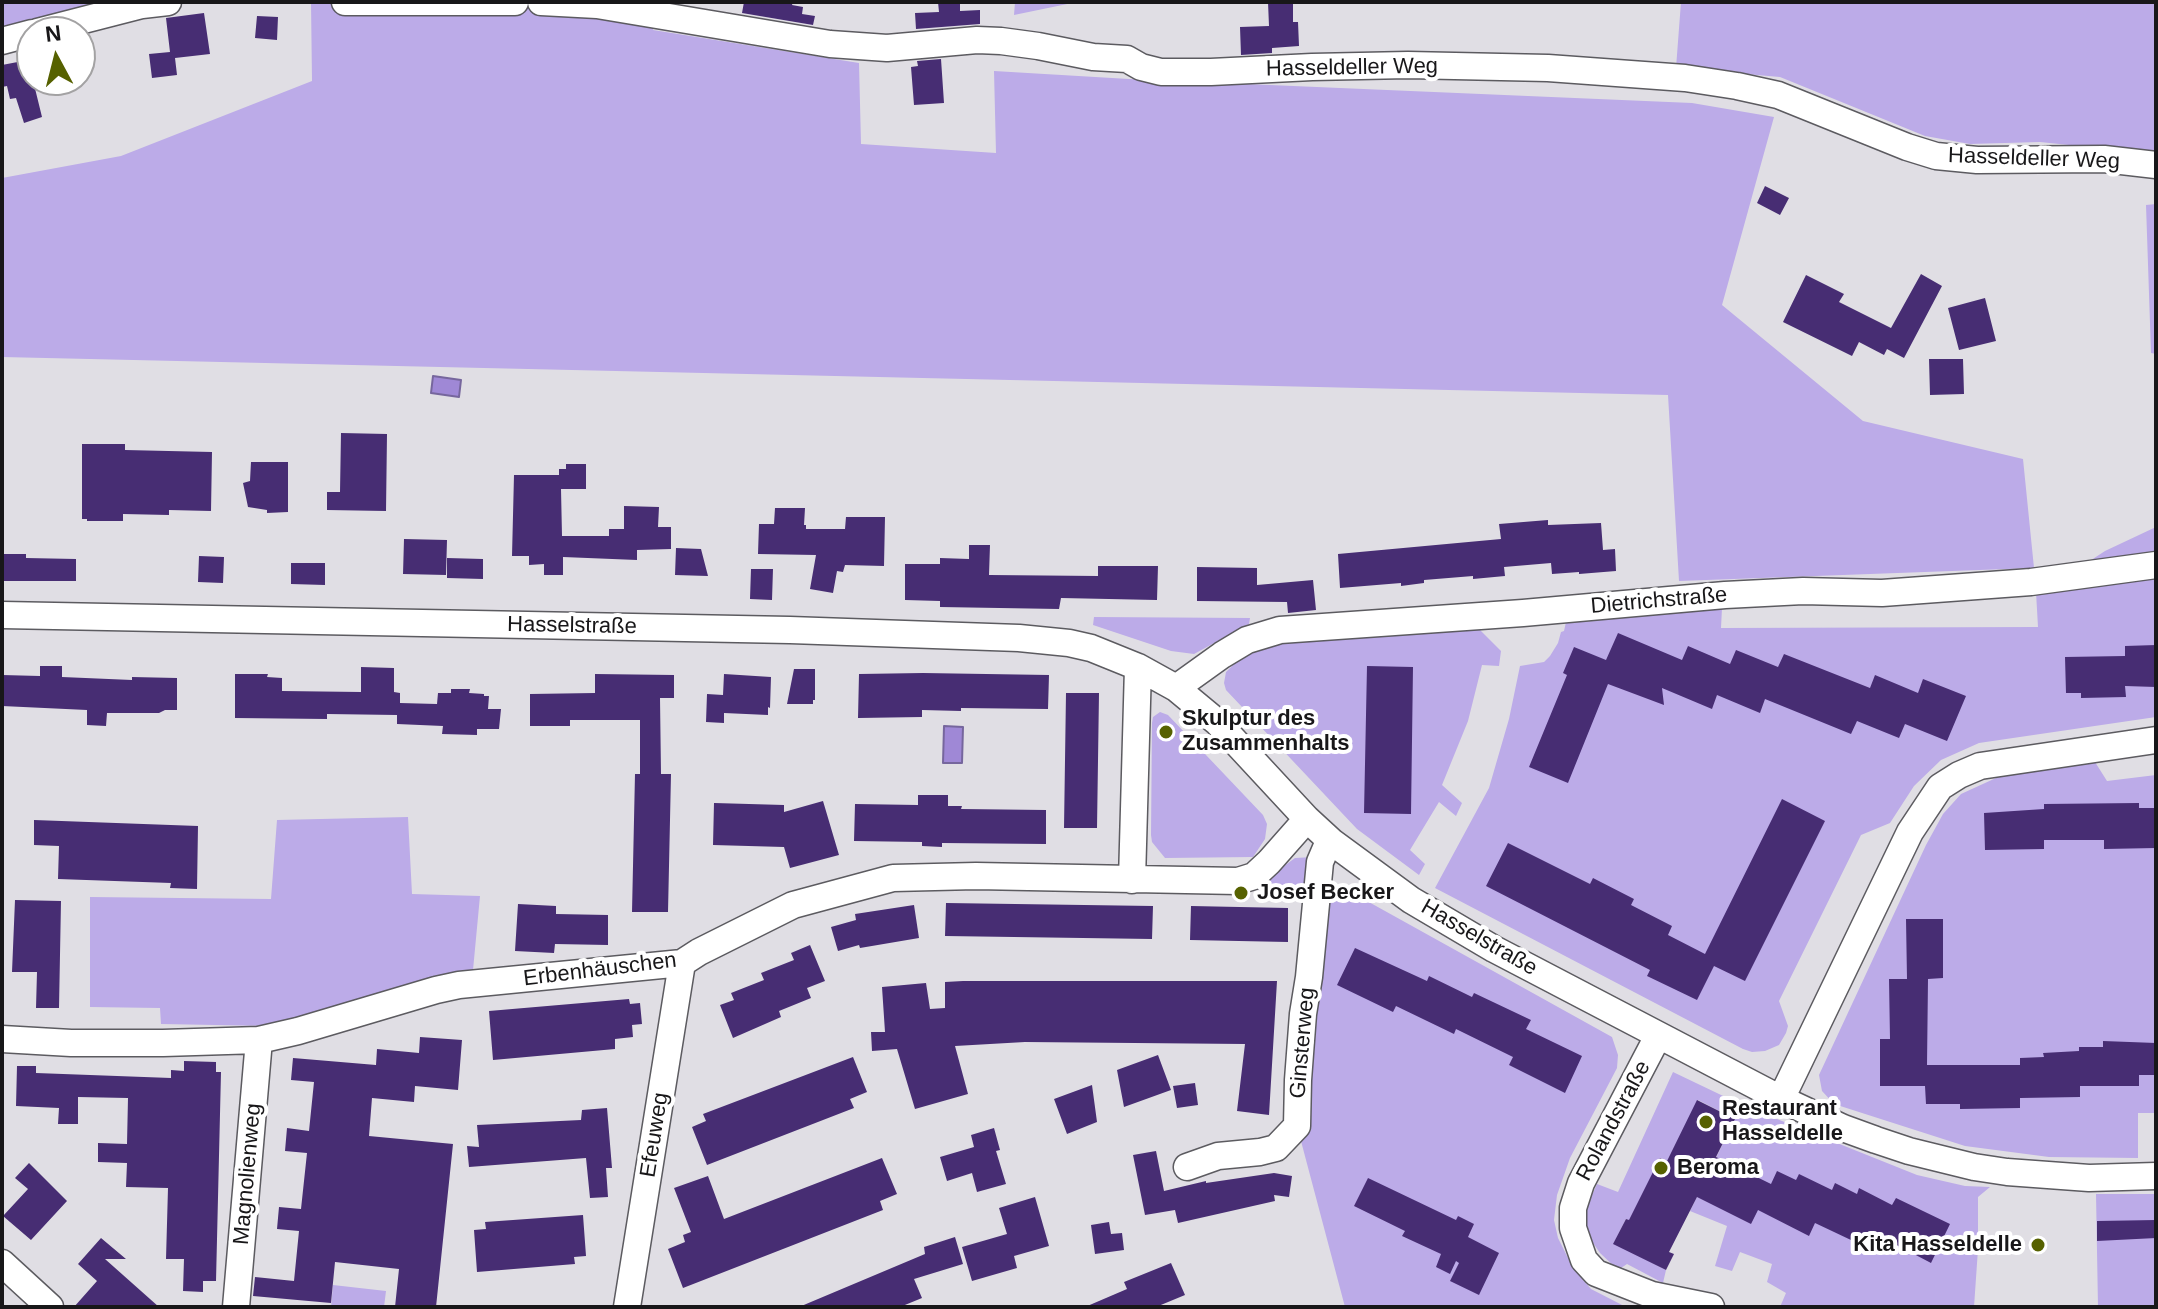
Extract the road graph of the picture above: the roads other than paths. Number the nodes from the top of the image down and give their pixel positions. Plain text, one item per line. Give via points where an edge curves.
1 (168, 2) edge
2 (345, 2) edge
3 (515, 2) edge
4 (541, 2) edge
5 (96, 17) edge
6 (2156, 165) edge
7 (2156, 565) edge
8 (2, 615) edge
9 (1138, 667) junction
10 (1176, 688) junction
11 (2156, 740) edge
12 (1307, 819) junction
13 (1332, 842) junction
14 (1132, 880) junction
15 (682, 963) junction
16 (1658, 1036) junction
17 (2, 1039) edge
18 (259, 1040) junction
19 (1781, 1099) junction
20 (1187, 1167) dead end
21 (2156, 1176) edge
22 (2, 1263) edge
23 (50, 1307) edge
24 (236, 1307) edge
25 (627, 1307) edge
26 (1711, 1307) edge

1 - 5 street
2 - 3 street
4 - 6 street, Hasseldeller Weg via 612,7 830,44 887,48 1001,41 1127,59 1161,72 1408,65 1685,78 1778,95 1936,156
7 - 10 street, Dietrichstraße via 2031,582 1882,593 1725,595 1280,630 1247,640
8 - 9 street, Hasselstraße via 1019,638 1091,648
9 - 10 street, Hasselstraße
9 - 14 street
10 - 12 street, Hasselstraße via 1217,722
11 - 19 street via 1980,766 1940,787 1910,832
12 - 13 street, Hasselstraße
12 - 14 street, Erbenhäuschen via 1254,876 1238,881
13 - 16 street, Hasselstraße via 1411,900
13 - 20 street, Ginsterweg via 1320,862 1297,1126 1276,1148 1218,1156
14 - 15 street, Erbenhäuschen via 893,878 793,905
15 - 18 street, Erbenhäuschen via 459,985
15 - 25 street, Efeuweg
16 - 19 street, Hasselstraße
16 - 26 street, Rolandstraße via 1581,1183 1573,1228 1584,1260 1596,1273 1652,1295
17 - 18 street, Erbenhäuschen
18 - 24 street, Magnolienweg
19 - 21 street, Hasselstraße via 1854,1132 1974,1167 2089,1178
22 - 23 street

